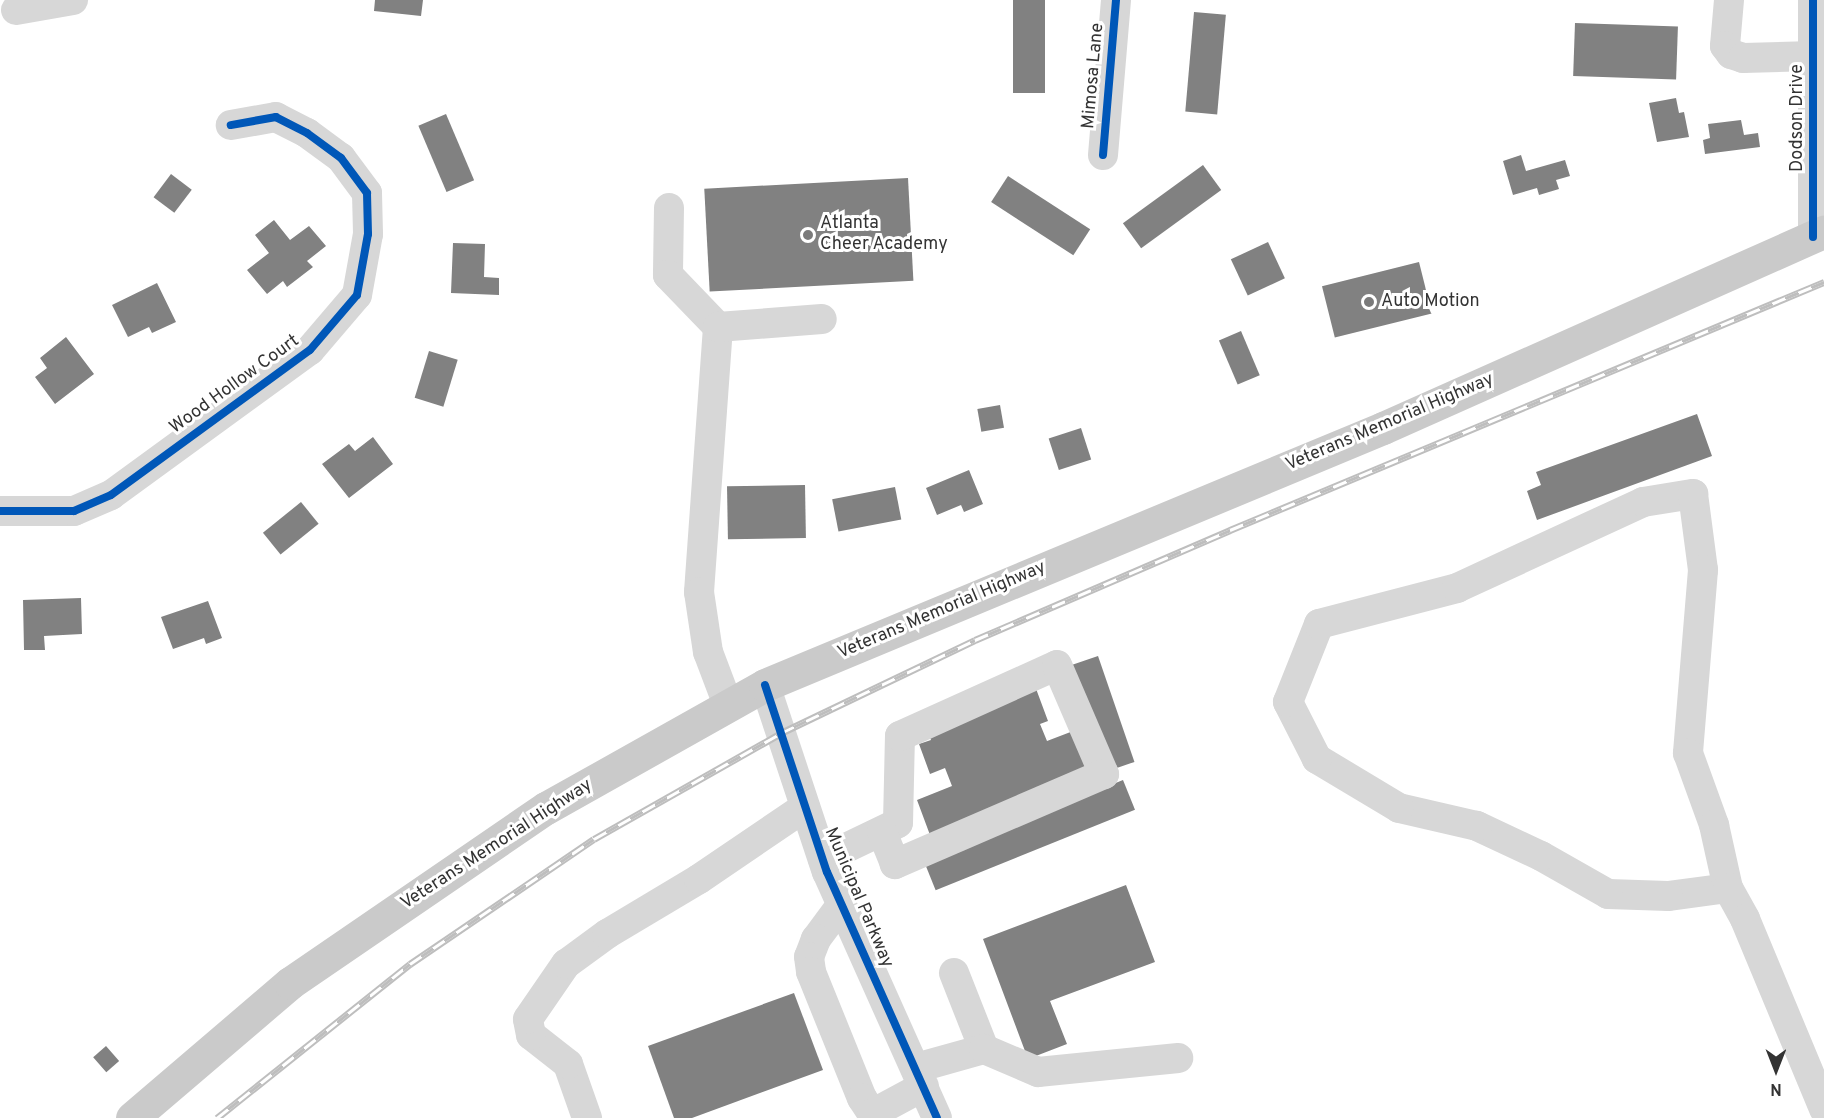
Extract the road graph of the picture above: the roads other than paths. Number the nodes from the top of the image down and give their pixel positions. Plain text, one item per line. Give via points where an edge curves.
1 (73, 0) edge
2 (1116, 0) edge
3 (1729, 0) edge
4 (1813, 0) edge
5 (16, 10) dead end
6 (1813, 57) junction
7 (1819, 123) edge
8 (231, 125) dead end
9 (1103, 155) dead end
10 (669, 208) dead end
11 (1818, 234) edge
12 (822, 319) dead end
13 (718, 327) junction
14 (0, 511) edge
15 (765, 685) junction
16 (728, 705) junction
17 (805, 807) junction
18 (882, 831) junction
19 (823, 859) junction
20 (1728, 888) junction
21 (842, 904) junction
22 (954, 973) dead end
23 (984, 1048) junction
24 (1178, 1058) dead end
25 (920, 1077) junction
26 (1824, 1109) edge
27 (874, 1116) edge
28 (132, 1118) edge
29 (587, 1118) edge
30 (937, 1118) edge

1 - 5 street
2 - 9 street, Mimosa Lane
3 - 6 street via 1725,46 1731,54 1743,58
4 - 6 street, Dodson Drive
6 - 7 street, Dodson Drive
7 - 11 street, Dodson Drive
8 - 14 street, Wood Hollow Court via 276,117 341,158 367,193 368,234 357,295 310,350 111,495 74,511
10 - 13 street via 668,275
11 - 15 main road, Veterans Memorial Highway via 1383,428
12 - 13 street
13 - 16 street via 699,592 708,652
15 - 16 main road, Veterans Memorial Highway
15 - 17 street, Municipal Parkway
16 - 28 main road, Veterans Memorial Highway via 546,808 290,983
17 - 19 street, Municipal Parkway
17 - 29 street via 566,964 528,1019 531,1035 568,1064
18 - 18 street via 898,823 900,736 1056,665 1104,774 895,864
18 - 19 street
19 - 21 street, Municipal Parkway
20 - 20 street via 1714,825 1688,753 1703,570 1693,494 1643,502 1457,588 1319,624 1288,702 1317,759 1399,808 1477,826 1608,894 1668,896
20 - 26 street via 1745,919
21 - 25 street, Municipal Parkway
21 - 27 street via 816,939 809,957 811,972 862,1098
22 - 23 street
23 - 24 street via 1038,1072
23 - 25 street
25 - 27 street
25 - 30 street, Municipal Parkway

